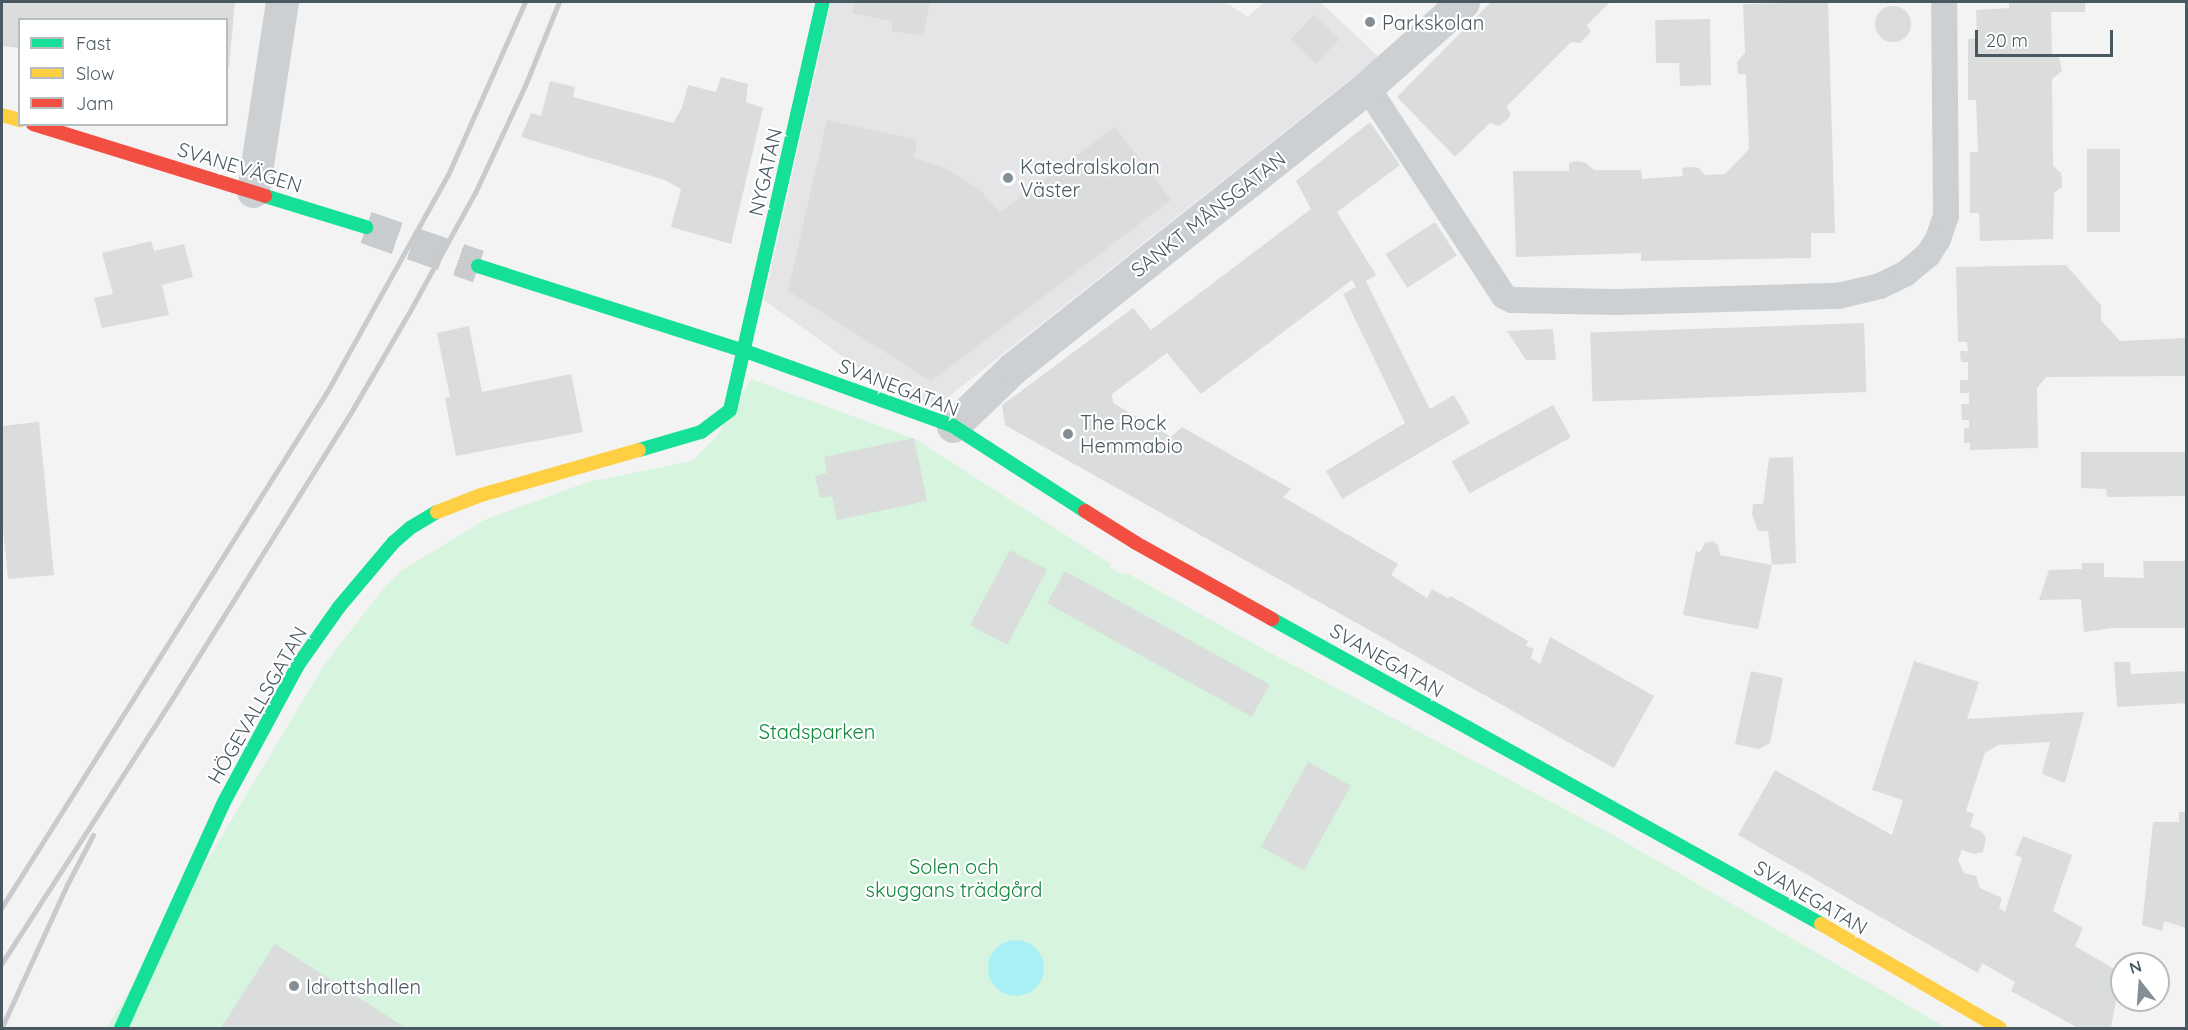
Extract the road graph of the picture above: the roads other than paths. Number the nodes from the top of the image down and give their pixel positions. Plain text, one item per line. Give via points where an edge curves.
1 (282, 2) edge
2 (823, 2) edge
3 (1464, 2) edge
4 (1944, 2) edge
5 (1367, 87) junction
6 (2, 115) edge
7 (18, 119) edge
8 (40, 126) edge
9 (253, 191) junction
10 (366, 227) tunnel mouth
11 (478, 266) tunnel mouth
12 (745, 351) junction
13 (953, 426) junction
14 (121, 1029) edge
15 (2000, 1029) edge

1 - 9 street
2 - 12 street, NYGATAN
3 - 5 street, SANKT MÅNSGATAN
4 - 5 lane via 1946,216 1938,239 1928,255 1905,274 1880,286 1838,296 1617,302 1512,300 1504,296
5 - 13 street, SANKT MÅNSGATAN via 1013,368
6 - 7 street
8 - 9 street, SVANEVÄGEN
9 - 10 street, SVANEVÄGEN
11 - 12 street
12 - 13 street, SVANEGATAN
12 - 14 street, HÖGEVALLSGATAN via 730,410 701,432 481,495 433,514 394,542 298,665 224,802
13 - 15 street, SVANEGATAN via 1136,543 1789,906

